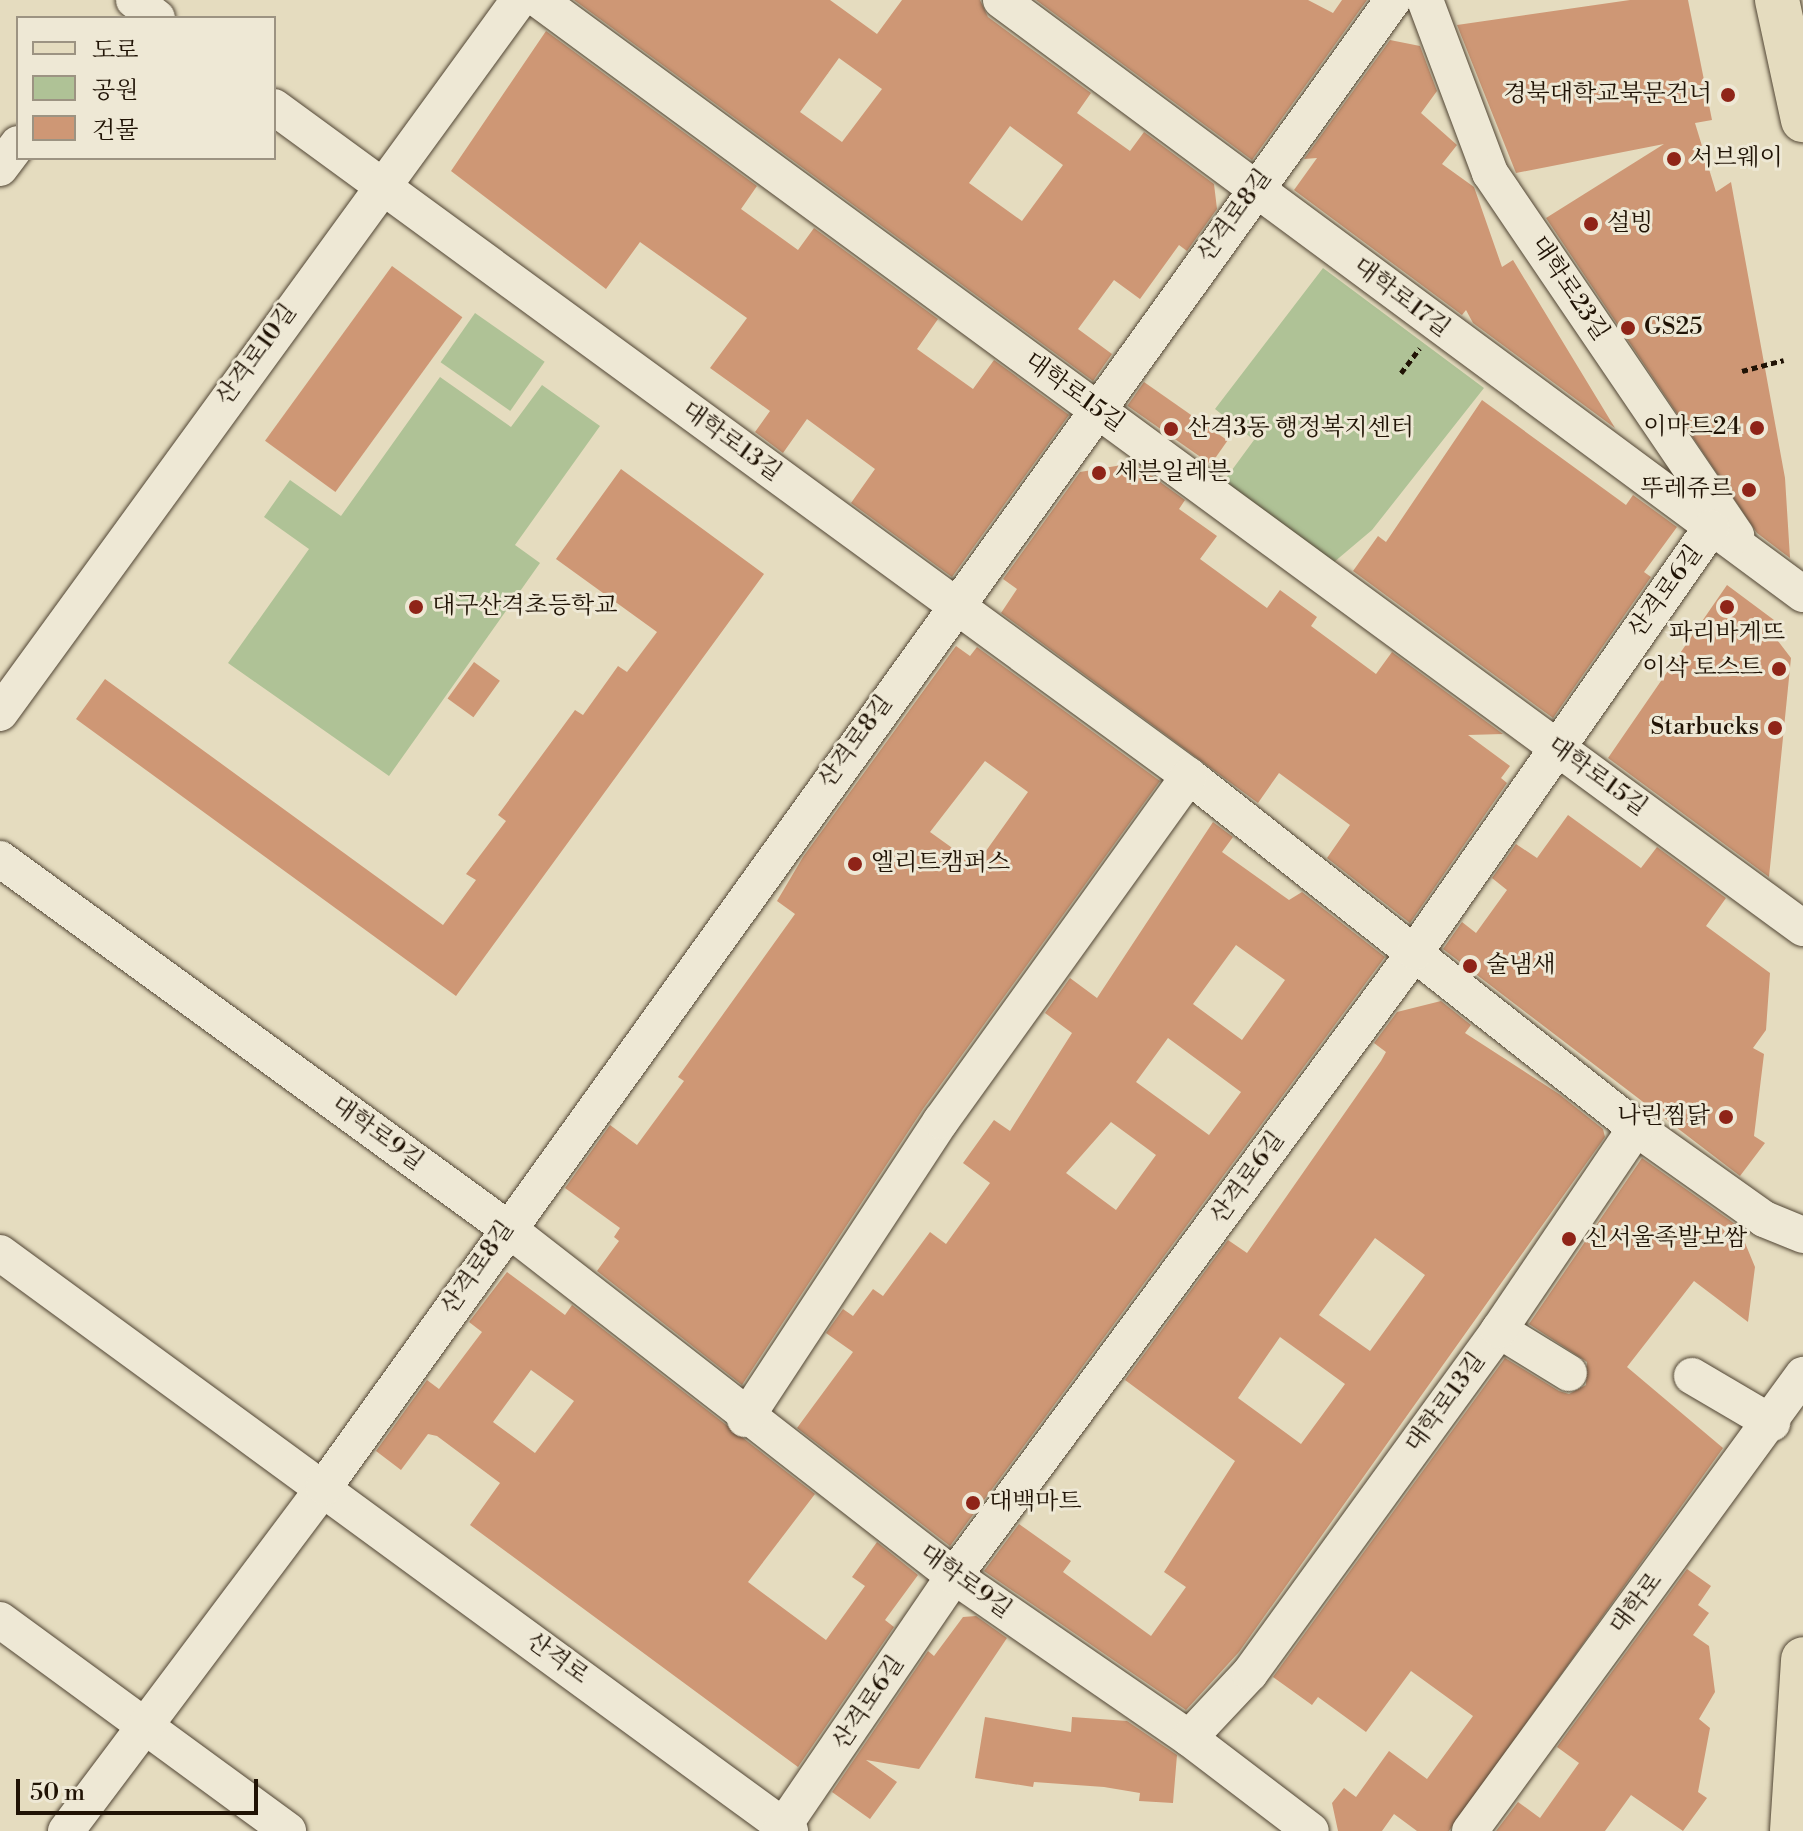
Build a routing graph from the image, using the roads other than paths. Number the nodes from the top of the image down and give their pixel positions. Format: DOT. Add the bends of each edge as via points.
graph roads {
  1 [pos="134,0"];
  2 [pos="519,0"];
  3 [pos="539,0"];
  4 [pos="1001,0"];
  5 [pos="1393,0"];
  6 [pos="1425,0"];
  7 [pos="1777,0"];
  8 [pos="154,16"];
  9 [pos="276,109"];
  10 [pos="1803,120"];
  11 [pos="16,147"];
  12 [pos="0,168"];
  13 [pos="378,186"];
  14 [pos="1255,189"];
  15 [pos="1095,408"];
  16 [pos="1711,528"];
  17 [pos="1752,559"];
  18 [pos="1803,594"];
  19 [pos="955,605"];
  20 [pos="0,713"];
  21 [pos="1555,747"];
  22 [pos="1189,776"];
  23 [pos="0,859"];
  24 [pos="1803,928"];
  25 [pos="1415,952"];
  26 [pos="1636,1128"];
  27 [pos="507,1228"];
  28 [pos="1803,1235"];
  29 [pos="0,1253"];
  30 [pos="1499,1330"];
  31 [pos="1569,1373"];
  32 [pos="1803,1375"];
  33 [pos="1692,1376"];
  34 [pos="745,1419"];
  35 [pos="1772,1423"];
  36 [pos="324,1487"];
  37 [pos="954,1576"];
  38 [pos="0,1620"];
  39 [pos="1803,1659"];
  40 [pos="145,1727"];
  41 [pos="1189,1738"];
  42 [pos="1787,1820"];
  43 [pos="785,1829"];
  44 [pos="66,1831"];
  45 [pos="288,1831"];
  46 [pos="1311,1831"];
  47 [pos="1470,1831"];
  1 -- 8 [label="street"];
  2 -- 13 [label="street, 산격로10길"];
  3 -- 15 [label="street, 대학로15길"];
  4 -- 14 [label="street, 대학로17길"];
  5 -- 14 [label="street, 산격로8길"];
  6 -- 17 [label="street, 대학로23길" via="1490,173"];
  7 -- 10 [label="main road"];
  9 -- 13 [label="street, 대학로13길"];
  11 -- 12 [label="street"];
  13 -- 19 [label="street, 대학로13길"];
  13 -- 20 [label="street, 산격로10길"];
  14 -- 15 [label="street, 산격로8길"];
  14 -- 16 [label="street, 대학로17길"];
  15 -- 19 [label="street, 산격로8길"];
  15 -- 21 [label="street, 대학로15길"];
  16 -- 17 [label="street, 대학로17길"];
  16 -- 21 [label="street, 산격로6길"];
  17 -- 18 [label="street, 대학로17길"];
  19 -- 22 [label="street, 대학로13길"];
  19 -- 27 [label="street, 산격로8길"];
  21 -- 24 [label="street, 대학로15길"];
  21 -- 25 [label="street, 산격로6길"];
  22 -- 25 [label="street, 대학로13길"];
  22 -- 34 [label="street" via="929,1138"];
  23 -- 27 [label="street, 대학로9길"];
  25 -- 26 [label="street, 대학로13길"];
  25 -- 37 [label="street, 산격로6길"];
  26 -- 28 [label="street, 대학로13길" via="1764,1219"];
  26 -- 30 [label="street, 대학로13길"];
  27 -- 34 [label="street, 대학로9길"];
  27 -- 36 [label="street, 산격로8길"];
  29 -- 36 [label="street, 산격로"];
  30 -- 31 [label="street"];
  30 -- 41 [label="street, 대학로13길" via="1250,1673"];
  32 -- 35 [label="street, 대학로"];
  33 -- 35 [label="street"];
  34 -- 37 [label="street, 대학로9길"];
  35 -- 47 [label="street, 대학로"];
  36 -- 40 [label="street"];
  36 -- 43 [label="street, 산격로"];
  37 -- 41 [label="street, 대학로9길"];
  37 -- 43 [label="street, 산격로6길"];
  38 -- 40 [label="street"];
  39 -- 42 [label="main road"];
  40 -- 44 [label="street"];
  40 -- 45 [label="street"];
  41 -- 46 [label="street, 대학로9길"];
}
